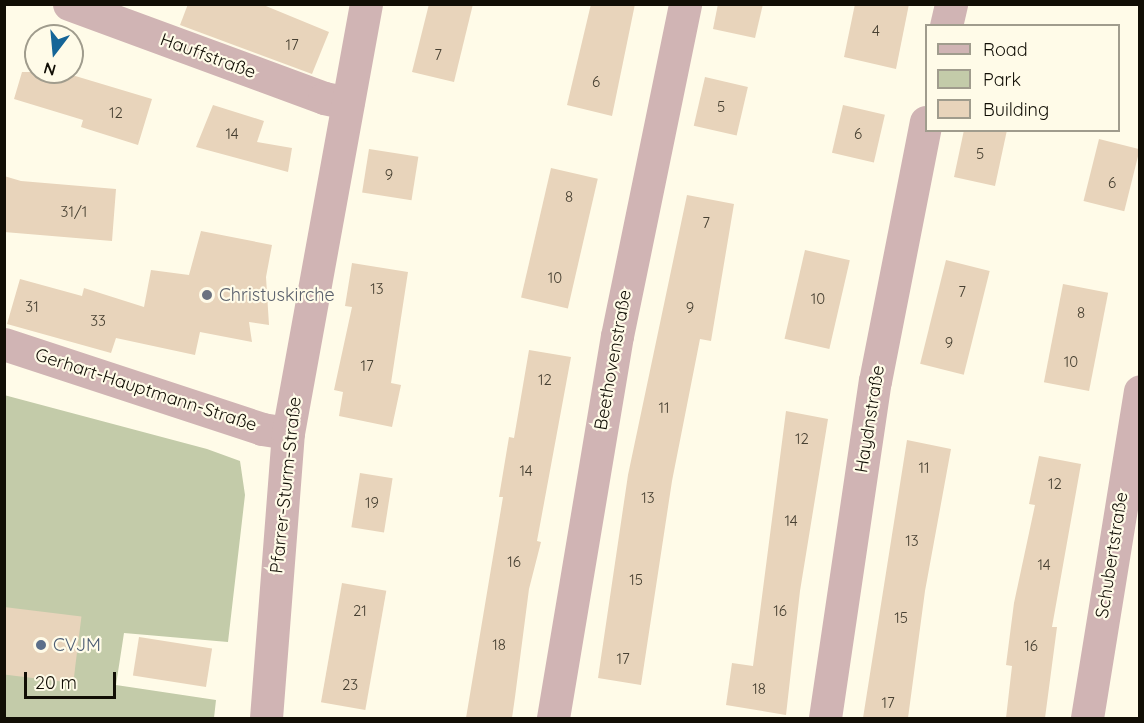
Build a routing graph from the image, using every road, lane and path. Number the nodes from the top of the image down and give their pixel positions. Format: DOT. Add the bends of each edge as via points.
graph roads {
  1 [pos="69,4"];
  2 [pos="366,4"];
  3 [pos="685,4"];
  4 [pos="951,4"];
  5 [pos="946,24"];
  6 [pos="347,103"];
  7 [pos="925,132"];
  8 [pos="4,344"];
  9 [pos="1140,391"];
  10 [pos="288,433"];
  11 [pos="266,718"];
  12 [pos="553,718"];
  13 [pos="825,718"];
  14 [pos="1088,718"];
  1 -- 6 [label="street, Hauffstraße" via="324,98"];
  2 -- 6 [label="street, Pfarrer-Sturm-Straße"];
  3 -- 12 [label="street, Beethovenstraße" via="616,336"];
  4 -- 5 [label="street"];
  6 -- 10 [label="street, Pfarrer-Sturm-Straße"];
  7 -- 13 [label="street, Haydnstraße" via="874,381"];
  8 -- 10 [label="street, Gerhart-Hauptmann-Straße" via="262,429"];
  9 -- 14 [label="street, Schubertstraße"];
  10 -- 11 [label="street, Pfarrer-Sturm-Straße"];
}
